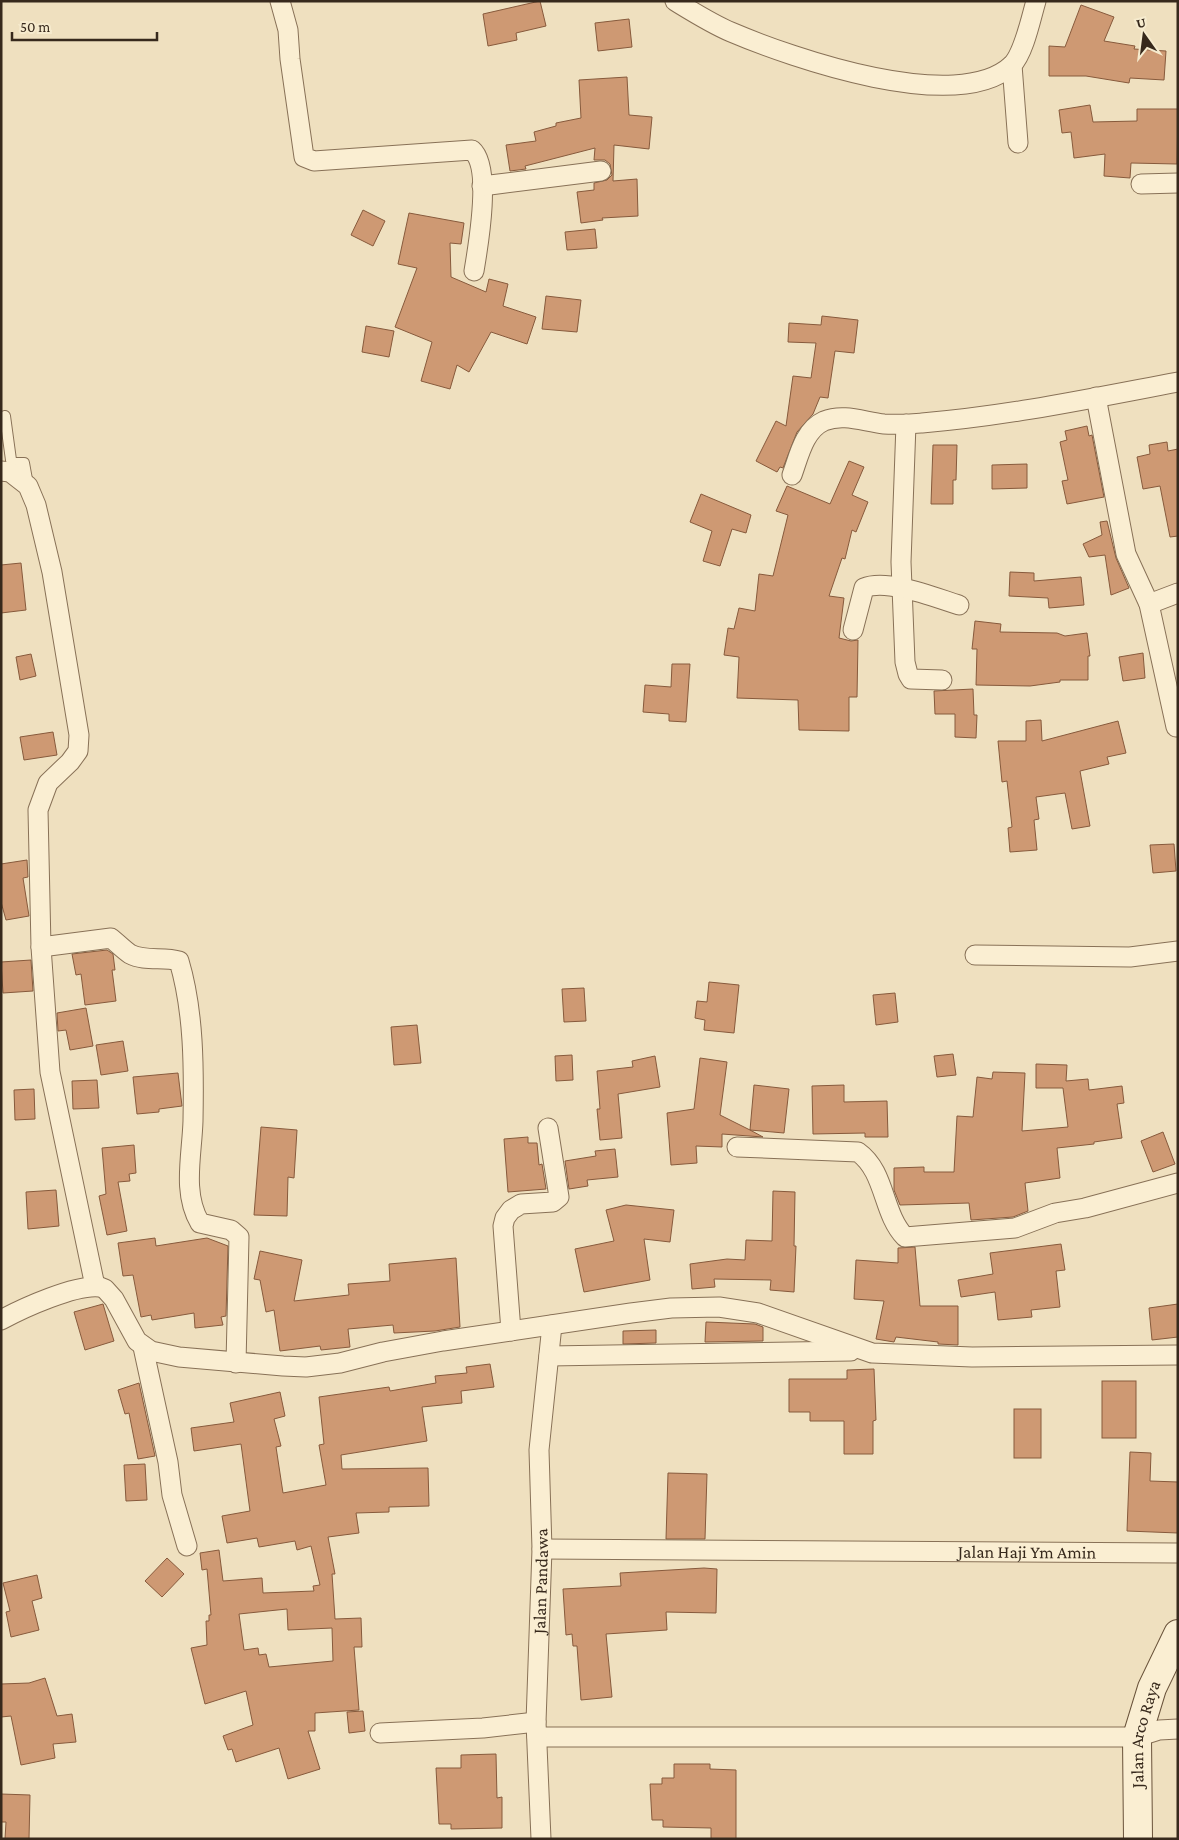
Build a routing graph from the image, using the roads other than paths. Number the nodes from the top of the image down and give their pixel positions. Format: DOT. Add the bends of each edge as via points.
graph roads {
  1 [pos="280,1"];
  2 [pos="675,1"];
  3 [pos="1036,1"];
  4 [pos="1012,65"];
  5 [pos="1018,143"];
  6 [pos="601,171"];
  7 [pos="1178,183"];
  8 [pos="1141,184"];
  9 [pos="482,186"];
  10 [pos="474,271"];
  11 [pos="1178,382"];
  12 [pos="1096,397"];
  13 [pos="5,416"];
  14 [pos="906,424"];
  15 [pos="1,471"];
  16 [pos="792,474"];
  17 [pos="28,486"];
  18 [pos="901,588"];
  19 [pos="1178,593"];
  20 [pos="1149,604"];
  21 [pos="959,605"];
  22 [pos="853,630"];
  23 [pos="942,680"];
  24 [pos="1176,727"];
  25 [pos="41,947"];
  26 [pos="1178,951"];
  27 [pos="975,955"];
  28 [pos="548,1128"];
  29 [pos="737,1148"];
  30 [pos="1178,1183"];
  31 [pos="95,1286"];
  32 [pos="1,1320"];
  33 [pos="552,1325"];
  34 [pos="511,1331"];
  35 [pos="143,1347"];
  36 [pos="862,1350"];
  37 [pos="1178,1355"];
  38 [pos="549,1356"];
  39 [pos="236,1363"];
  40 [pos="187,1546"];
  41 [pos="542,1549"];
  42 [pos="1178,1553"];
  43 [pos="1178,1634"];
  44 [pos="536,1729"];
  45 [pos="1178,1729"];
  46 [pos="380,1733"];
  47 [pos="1137,1737"];
  48 [pos="541,1839"];
  49 [pos="1138,1839"];
  1 -- 9 [label="street" via="288,30 304,158 314,161 472,150 477,156"];
  2 -- 4 [label="street" via="730,32 788,53 914,85 946,87 971,84"];
  3 -- 4 [label="street"];
  4 -- 5 [label="street"];
  6 -- 9 [label="street"];
  7 -- 8 [label="street"];
  9 -- 10 [label="street" via="481,228"];
  11 -- 12 [label="street"];
  12 -- 14 [label="street" via="982,418"];
  12 -- 20 [label="street" via="1126,554"];
  13 -- 17 [label="lane" via="11,460 24,463"];
  14 -- 16 [label="street" via="884,424 846,417 823,422 813,428 804,442"];
  14 -- 18 [label="street"];
  15 -- 17 [label="street" via="10,472"];
  17 -- 25 [label="street" via="36,505 52,572 79,735 78,751 48,784 38,810"];
  18 -- 21 [label="street"];
  18 -- 22 [label="street" via="875,584 864,588"];
  18 -- 23 [label="street" via="908,674 912,679"];
  19 -- 20 [label="street"];
  20 -- 24 [label="street"];
  25 -- 31 [label="street" via="50,1072"];
  25 -- 39 [label="street" via="111,938 131,954 179,961 190,1016 192,1210 200,1223 231,1230 238,1237"];
  26 -- 27 [label="street" via="1130,957"];
  28 -- 34 [label="street" via="559,1197 553,1202 521,1204 511,1210 503,1226"];
  29 -- 30 [label="street" via="858,1152 876,1172 891,1218 905,1237 1015,1228 1055,1213"];
  31 -- 32 [label="street" via="41,1302"];
  31 -- 35 [label="street" via="105,1289 114,1299"];
  33 -- 34 [label="street"];
  33 -- 36 [label="street" via="671,1308 719,1306 758,1313"];
  33 -- 38 [label="street, Jalan Pandawa"];
  34 -- 39 [label="street" via="435,1342 332,1364 306,1367"];
  35 -- 39 [label="street" via="179,1357"];
  35 -- 40 [label="street" via="172,1495"];
  36 -- 37 [label="street" via="972,1357"];
  36 -- 38 [label="street"];
  38 -- 41 [label="street, Jalan Pandawa" via="539,1450"];
  41 -- 42 [label="street, Jalan Haji Ym Amin"];
  41 -- 44 [label="street, Jalan Pandawa"];
  43 -- 47 [label="main road, Jalan Arco Raya" via="1152,1688"];
  44 -- 46 [label="street"];
  44 -- 47 [label="street"];
  44 -- 48 [label="street, Jalan Pandawa"];
  45 -- 47 [label="street" via="1159,1730"];
  47 -- 49 [label="main road, Jalan Arco Raya"];
}
